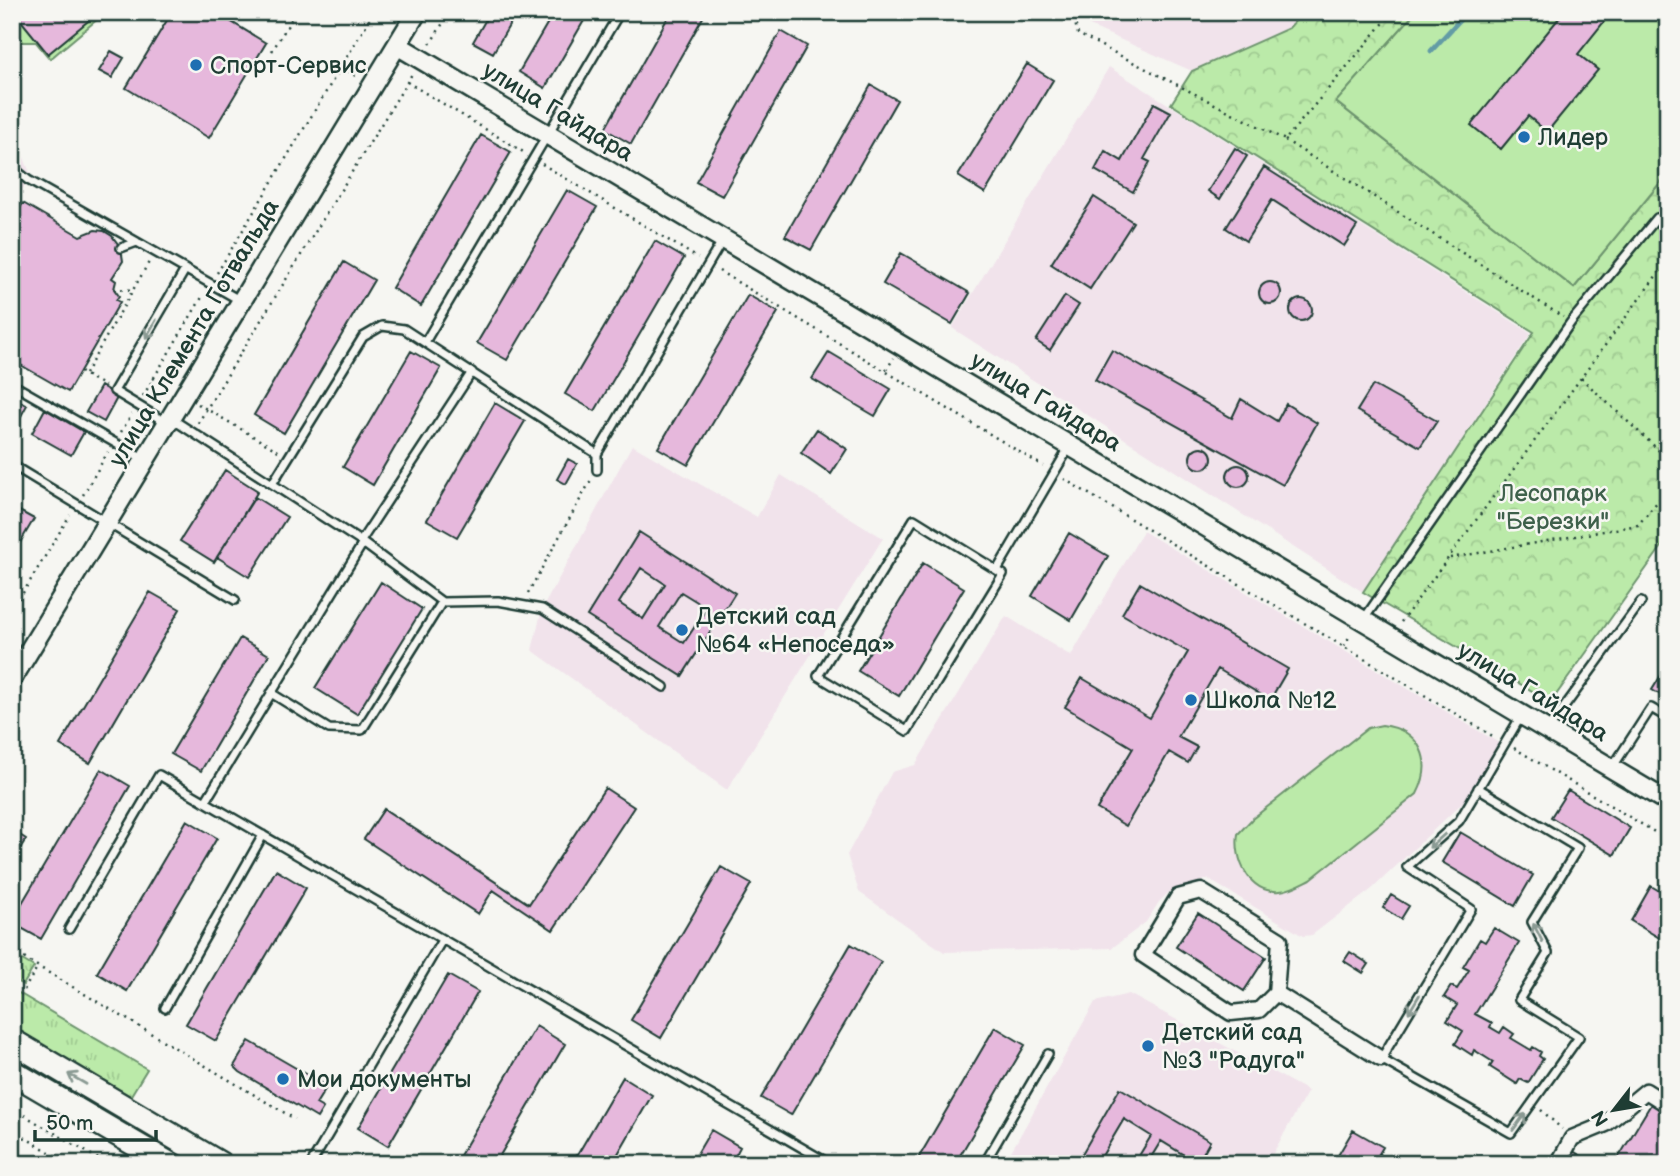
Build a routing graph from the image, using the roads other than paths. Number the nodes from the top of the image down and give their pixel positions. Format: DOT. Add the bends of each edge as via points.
graph roads {
  1 [pos="416,12"];
  2 [pos="620,12"];
  3 [pos="397,45"];
  4 [pos="548,134"];
  5 [pos="12,167"];
  6 [pos="1657,218"];
  7 [pos="723,239"];
  8 [pos="137,242"];
  9 [pos="121,248"];
  10 [pos="185,270"];
  11 [pos="242,301"];
  12 [pos="425,342"];
  13 [pos="472,372"];
  14 [pos="12,384"];
  15 [pos="170,421"];
  16 [pos="1070,445"];
  17 [pos="597,454"];
  18 [pos="146,460"];
  19 [pos="12,465"];
  20 [pos="597,470"];
  21 [pos="272,484"];
  22 [pos="108,521"];
  23 [pos="362,542"];
  24 [pos="997,570"];
  25 [pos="235,600"];
  26 [pos="442,602"];
  27 [pos="1641,602"];
  28 [pos="1364,620"];
  29 [pos="12,680"];
  30 [pos="664,687"];
  31 [pos="271,693"];
  32 [pos="1523,713"];
  33 [pos="1668,719"];
  34 [pos="1549,729"];
  35 [pos="1612,768"];
  36 [pos="1478,788"];
  37 [pos="205,802"];
  38 [pos="1668,802"];
  39 [pos="263,835"];
  40 [pos="69,929"];
  41 [pos="442,940"];
  42 [pos="1276,993"];
  43 [pos="165,1008"];
  44 [pos="12,1041"];
  45 [pos="1048,1054"];
  46 [pos="1381,1059"];
  47 [pos="12,1072"];
  48 [pos="1668,1105"];
  49 [pos="169,1164"];
  50 [pos="220,1164"];
  51 [pos="311,1164"];
  52 [pos="830,1164"];
  53 [pos="984,1164"];
  54 [pos="1558,1164"];
  1 -- 3 [label="street, улица Клемента Готвальда"];
  2 -- 4 [label="lane"];
  3 -- 4 [label="street, улица Гайдара"];
  3 -- 11 [label="street, улица Клемента Готвальда"];
  4 -- 7 [label="street, улица Гайдара"];
  4 -- 12 [label="lane"];
  5 -- 8 [label="lane"];
  6 -- 28 [label="lane" via="1571,322"];
  7 -- 16 [label="street, улица Гайдара"];
  7 -- 17 [label="lane"];
  8 -- 9 [label="lane"];
  8 -- 10 [label="lane"];
  10 -- 11 [label="lane"];
  10 -- 15 [label="lane, one-way" via="114,391"];
  11 -- 15 [label="street, улица Клемента Готвальда"];
  12 -- 13 [label="lane"];
  12 -- 21 [label="lane" via="404,328 382,326 363,337"];
  13 -- 17 [label="lane"];
  13 -- 23 [label="lane"];
  14 -- 18 [label="lane"];
  15 -- 18 [label="street, улица Клемента Готвальда"];
  15 -- 21 [label="lane"];
  16 -- 24 [label="lane"];
  16 -- 28 [label="street, улица Гайдара"];
  17 -- 20 [label="lane"];
  18 -- 22 [label="street, улица Клемента Готвальда"];
  19 -- 22 [label="lane"];
  21 -- 23 [label="lane"];
  22 -- 25 [label="lane"];
  22 -- 29 [label="street, улица Клемента Готвальда"];
  23 -- 26 [label="lane"];
  23 -- 31 [label="lane"];
  24 -- 24 [label="lane" via="914,519 818,676 906,731 1003,574"];
  26 -- 30 [label="lane" via="498,601 542,609"];
  26 -- 31 [label="lane" via="362,730 329,729"];
  27 -- 34 [label="lane"];
  28 -- 32 [label="street, улица Гайдара"];
  31 -- 37 [label="lane"];
  32 -- 34 [label="street, улица Гайдара"];
  32 -- 36 [label="lane"];
  33 -- 35 [label="lane" via="1651,708"];
  34 -- 35 [label="street, улица Гайдара"];
  35 -- 38 [label="street, улица Гайдара"];
  36 -- 46 [label="lane, one-way" via="1458,821 1407,867 1471,909"];
  46 -- 36 [label="lane, one-way" via="1511,1133 1579,1037 1519,1000 1548,953 1532,922 1578,848"];
  37 -- 39 [label="lane"];
  37 -- 40 [label="lane" via="159,775"];
  39 -- 41 [label="lane"];
  39 -- 43 [label="lane"];
  41 -- 51 [label="lane"];
  41 -- 52 [label="lane"];
  42 -- 42 [label="street" via="1259,1010 1231,1013 1143,955 1178,897 1201,891 1280,940"];
  42 -- 46 [label="street"];
  50 -- 44 [label="main road, one-way"];
  45 -- 53 [label="lane"];
  47 -- 49 [label="main road"];
  48 -- 54 [label="street" via="1646,1091 1606,1124 1572,1138"];
}
